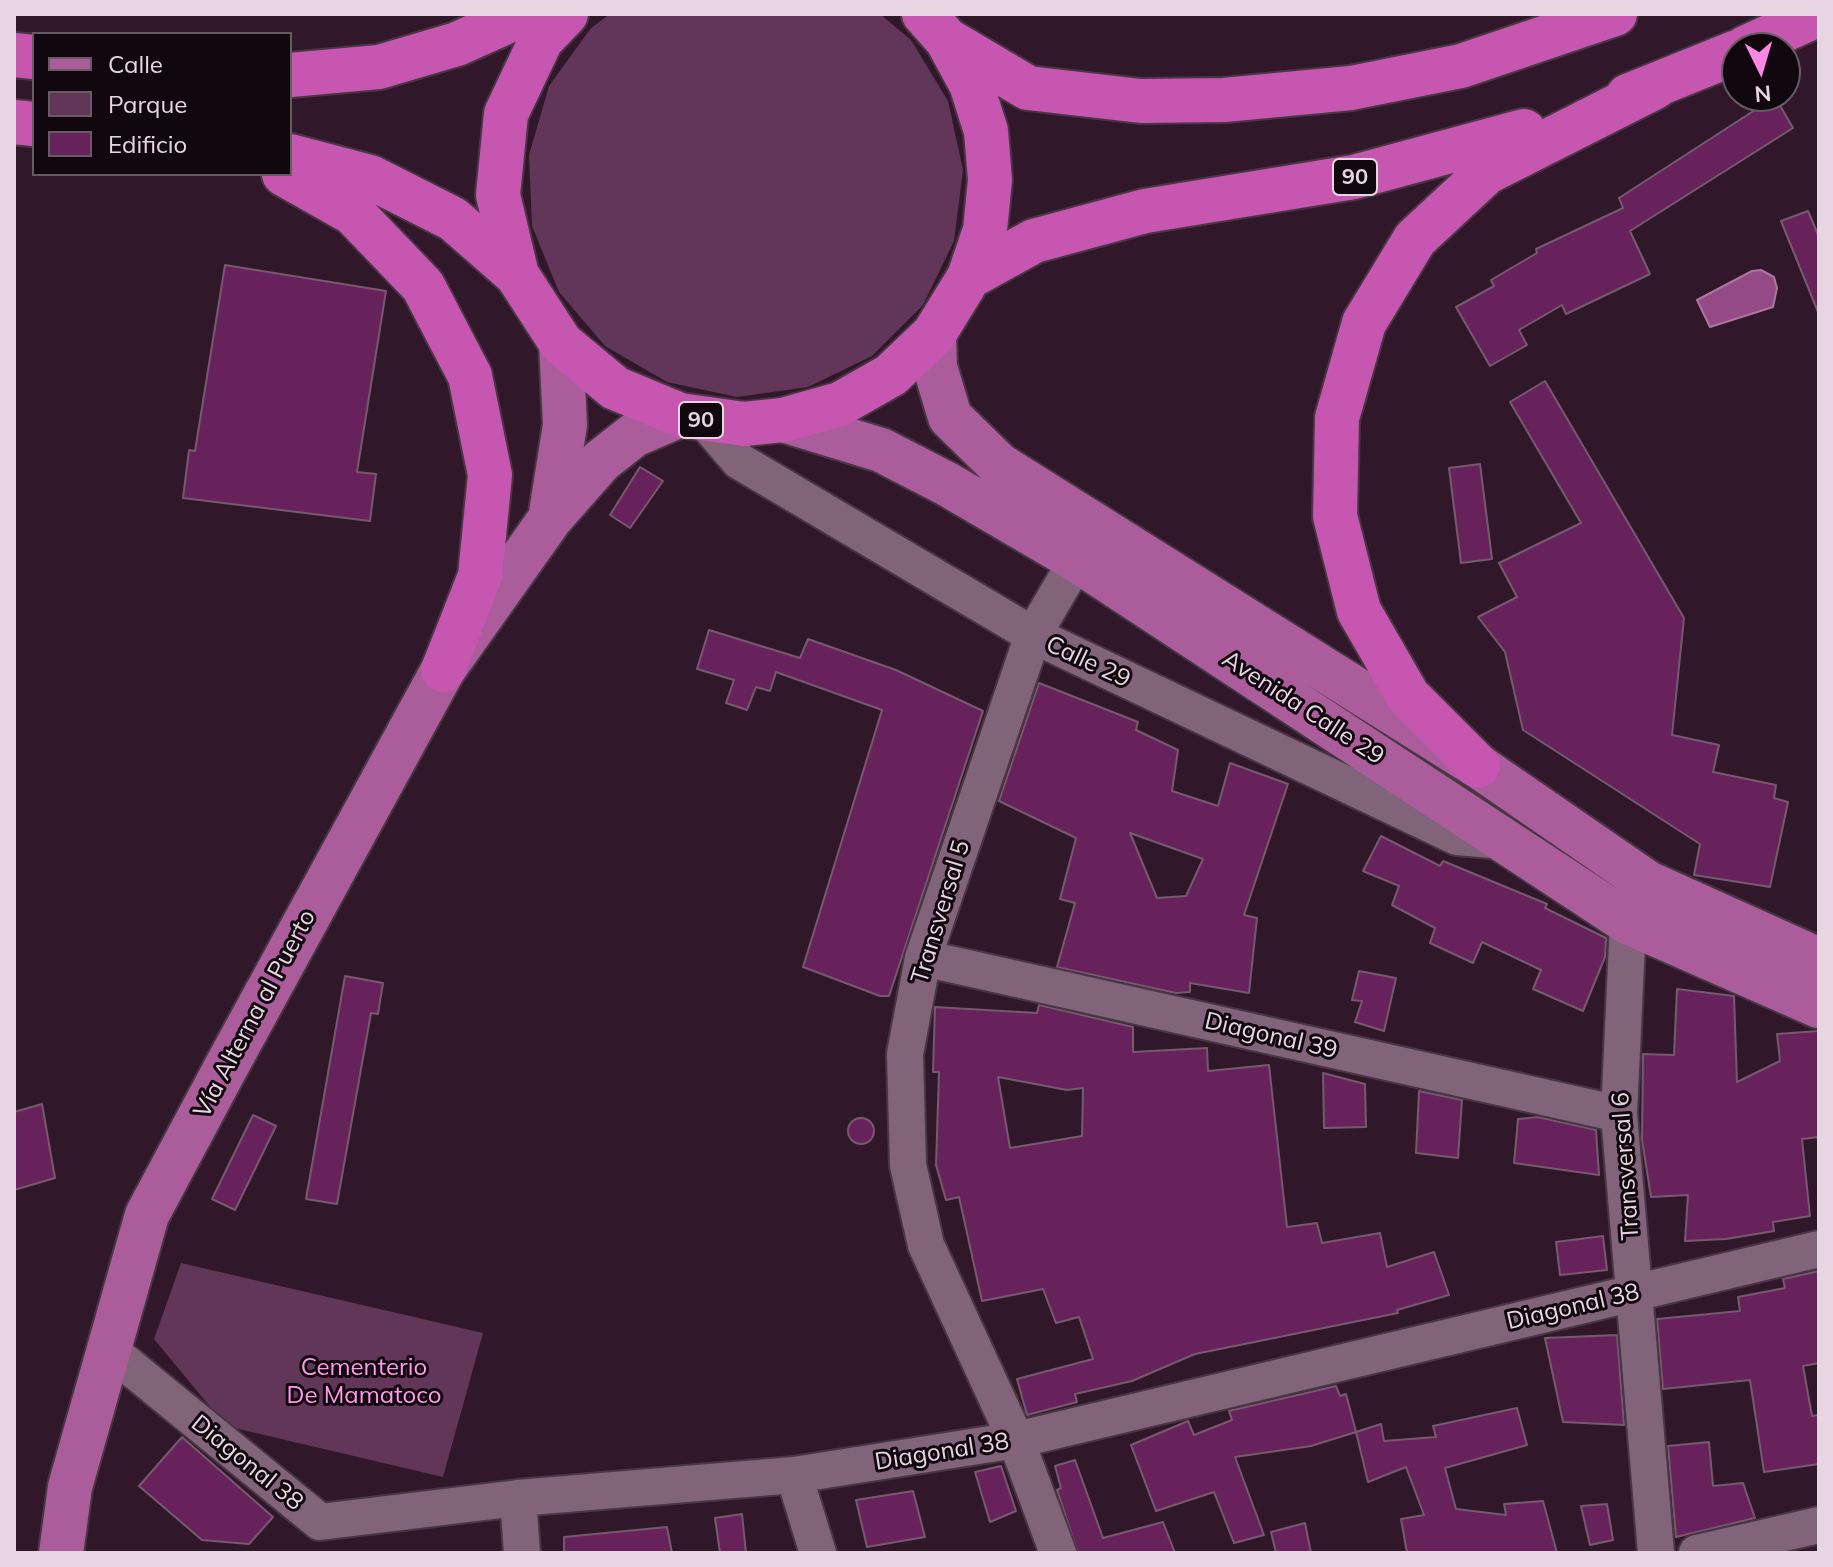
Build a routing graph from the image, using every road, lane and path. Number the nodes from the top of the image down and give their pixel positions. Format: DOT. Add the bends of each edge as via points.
graph roads {
  1 [pos="524,14"];
  2 [pos="566,14"];
  3 [pos="1615,14"];
  4 [pos="1819,14"];
  5 [pos="936,27"];
  6 [pos="1780,32"];
  7 [pos="1721,59"];
  8 [pos="292,75"];
  9 [pos="1655,87"];
  10 [pos="292,157"];
  11 [pos="288,176"];
  12 [pos="517,275"];
  13 [pos="969,277"];
  14 [pos="934,334"];
  15 [pos="561,343"];
  16 [pos="692,418"];
  17 [pos="783,420"];
  18 [pos="550,519"];
  19 [pos="1077,560"];
  20 [pos="1033,635"];
  21 [pos="443,670"];
  22 [pos="1478,766"];
  23 [pos="1504,841"];
  24 [pos="1628,922"];
  25 [pos="923,958"];
  26 [pos="1819,959"];
  27 [pos="1819,1006"];
  28 [pos="1619,1114"];
  29 [pos="1819,1249"];
  30 [pos="1635,1292"];
  31 [pos="107,1348"];
  32 [pos="1016,1440"];
  33 [pos="794,1475"];
  34 [pos="518,1498"];
  35 [pos="1819,1525"];
  36 [pos="322,1538"];
  37 [pos="61,1553"];
  38 [pos="522,1553"];
  39 [pos="818,1553"];
  40 [pos="1058,1553"];
  41 [pos="1656,1553"];
  42 [pos="1697,1553"];
  1 -- 8 [label="highway" via="457,44 379,67"];
  2 -- 12 [label="highway, 90" via="541,40 506,114 498,195"];
  3 -- 5 [label="highway, 90" via="1461,66 1351,88 1224,100 1141,101 1028,88"];
  4 -- 6 [label="highway"];
  5 -- 13 [label="highway, 90" via="971,84 986,131 990,180 985,230"];
  7 -- 9 [label="highway, 90"];
  9 -- 13 [label="highway, 90" via="1479,145 1354,177 1145,211 1034,241"];
  9 -- 22 [label="highway" via="1487,172 1415,239 1364,323 1337,418 1335,516 1359,611 1408,696"];
  10 -- 12 [label="highway, 90" via="370,177 453,219"];
  11 -- 21 [label="highway" via="353,213 423,286 470,376 490,475 480,576"];
  12 -- 15 [label="highway, 90"];
  13 -- 14 [label="highway, 90"];
  14 -- 17 [label="highway, 90" via="891,375 840,404"];
  14 -- 22 [label="main road, Avenida Calle 29" via="935,367 950,417 999,465"];
  15 -- 16 [label="highway, 90" via="615,388"];
  15 -- 18 [label="main road, Vía Alterna al Puerto" via="565,425"];
  16 -- 17 [label="highway, 90" via="744,424"];
  16 -- 18 [label="main road, Vía Alterna al Puerto" via="634,435 601,461"];
  16 -- 20 [label="street, Calle 29" via="739,461"];
  17 -- 19 [label="main road, Avenida Calle 29" via="881,450"];
  18 -- 21 [label="main road, Vía Alterna al Puerto"];
  19 -- 20 [label="street, Transversal 5"];
  19 -- 23 [label="main road, Avenida Calle 29"];
  20 -- 23 [label="street, Calle 29" via="1457,837"];
  20 -- 25 [label="street, Transversal 5"];
  21 -- 31 [label="main road, Vía Alterna al Puerto" via="147,1215"];
  22 -- 26 [label="main road, Avenida Calle 29" via="1648,883"];
  23 -- 24 [label="main road, Avenida Calle 29"];
  24 -- 27 [label="main road, Avenida Calle 29"];
  24 -- 28 [label="street, Transversal 6"];
  25 -- 28 [label="street, Diagonal 39"];
  25 -- 32 [label="street, Transversal 5" via="905,1054 908,1165 926,1245"];
  28 -- 30 [label="street, Transversal 6"];
  29 -- 30 [label="street, Diagonal 38"];
  30 -- 32 [label="street, Diagonal 38"];
  30 -- 41 [label="street, Transversal 6"];
  31 -- 36 [label="street, Diagonal 38"];
  31 -- 37 [label="main road, Vía Alterna al Puerto" via="70,1487"];
  32 -- 33 [label="street, Diagonal 38"];
  32 -- 40 [label="street, Transversal 5"];
  33 -- 34 [label="street, Diagonal 38"];
  33 -- 39 [label="street"];
  34 -- 36 [label="street, Diagonal 38"];
  34 -- 38 [label="street"];
  35 -- 42 [label="street"];
}
